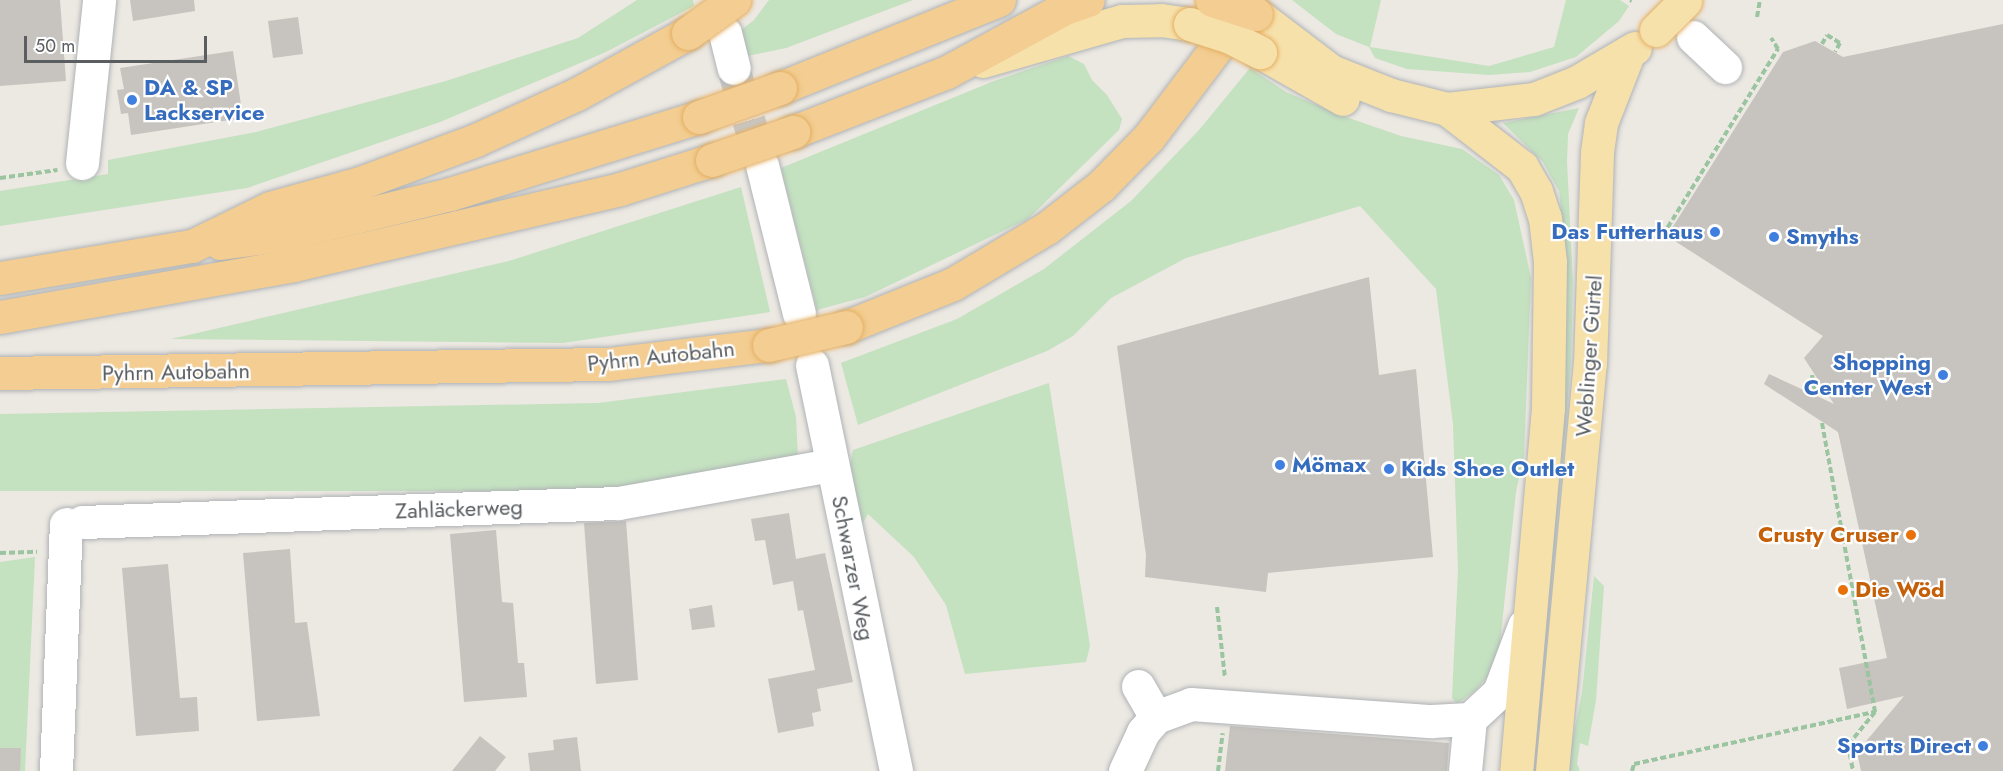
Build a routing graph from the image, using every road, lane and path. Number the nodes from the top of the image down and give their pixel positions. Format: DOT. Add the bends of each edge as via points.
graph roads {
  1 [pos="99,0"];
  2 [pos="734,0"];
  3 [pos="999,0"];
  4 [pos="1088,0"];
  5 [pos="1212,0"];
  6 [pos="1760,0"];
  7 [pos="1685,1"];
  8 [pos="1757,17"];
  9 [pos="1259,24"];
  10 [pos="725,33"];
  11 [pos="1693,37"];
  12 [pos="1771,38"];
  13 [pos="1822,44"];
  14 [pos="1217,47"];
  15 [pos="1835,52"];
  16 [pos="1628,54"];
  17 [pos="1725,67"];
  18 [pos="734,68"];
  19 [pos="947,72"];
  20 [pos="1447,109"];
  21 [pos="1489,139"];
  22 [pos="82,163"];
  23 [pos="762,165"];
  24 [pos="0,178"];
  25 [pos="1663,235"];
  26 [pos="192,246"];
  27 [pos="0,278"];
  28 [pos="799,313"];
  29 [pos="0,317"];
  30 [pos="812,365"];
  31 [pos="0,373"];
  32 [pos="1812,375"];
  33 [pos="1816,397"];
  34 [pos="1822,423"];
  35 [pos="832,465"];
  36 [pos="71,533"];
  37 [pos="0,553"];
  38 [pos="1217,607"];
  39 [pos="1530,607"];
  40 [pos="1138,686"];
  41 [pos="1226,708"];
  42 [pos="1875,712"];
  43 [pos="1156,717"];
  44 [pos="1470,719"];
  45 [pos="56,771"];
  46 [pos="896,771"];
  47 [pos="1125,771"];
  48 [pos="1218,771"];
  49 [pos="1465,771"];
  50 [pos="1516,771"];
  51 [pos="1552,771"];
  52 [pos="1632,771"];
  53 [pos="1853,771"];
  1 -- 22 [label="street"];
  2 -- 26 [label="highway, bridge" via="688,33 577,93 476,140 360,183 270,208"];
  3 -- 26 [label="highway, bridge" via="699,117 450,194 281,234"];
  4 -- 19 [label="highway" via="1065,8"];
  5 -- 9 [label="highway, bridge"];
  6 -- 8 [label="path"];
  7 -- 16 [label="main road, bridge"];
  9 -- 19 [label="main road, bridge" via="1228,36 1190,24 1148,20 1113,23"];
  9 -- 20 [label="main road" via="1331,72 1391,95"];
  9 -- 21 [label="main road" via="1342,99 1388,116"];
  10 -- 18 [label="street"];
  11 -- 17 [label="street"];
  12 -- 25 [label="path" via="1778,49"];
  13 -- 15 [label="path" via="1827,35 1839,43"];
  14 -- 31 [label="highway, Pyhrn Autobahn, bridge" via="1149,137 1101,186 1047,228 953,284 846,327 769,345 586,365"];
  16 -- 20 [label="main road" via="1577,82 1534,99"];
  16 -- 51 [label="main road, Weblinger Gürtel" via="1601,123 1597,152 1590,364"];
  19 -- 29 [label="highway, bridge" via="793,132 620,189 294,265"];
  20 -- 21 [label="main road, Weblinger Gürtel"];
  21 -- 39 [label="main road, Weblinger Gürtel" via="1522,167 1536,191 1545,218 1550,262 1548,408"];
  22 -- 24 [label="path" via="79,167"];
  23 -- 28 [label="street"];
  26 -- 27 [label="highway"];
  30 -- 35 [label="street, Schwarzer Weg"];
  32 -- 33 [label="path"];
  34 -- 42 [label="path"];
  35 -- 36 [label="street, Zahläckerweg" via="618,503"];
  35 -- 46 [label="street, Schwarzer Weg"];
  36 -- 37 [label="path"];
  36 -- 45 [label="street"];
  38 -- 41 [label="path"];
  39 -- 44 [label="street, Weblinger Gürtel" via="1499,692"];
  39 -- 50 [label="main road, Weblinger Gürtel"];
  40 -- 43 [label="street"];
  41 -- 43 [label="street" via="1191,704"];
  41 -- 44 [label="street" via="1431,721"];
  41 -- 48 [label="path"];
  42 -- 52 [label="path" via="1634,764"];
  42 -- 53 [label="path" via="1848,745"];
  43 -- 47 [label="street" via="1143,732"];
  44 -- 49 [label="street"];
}
